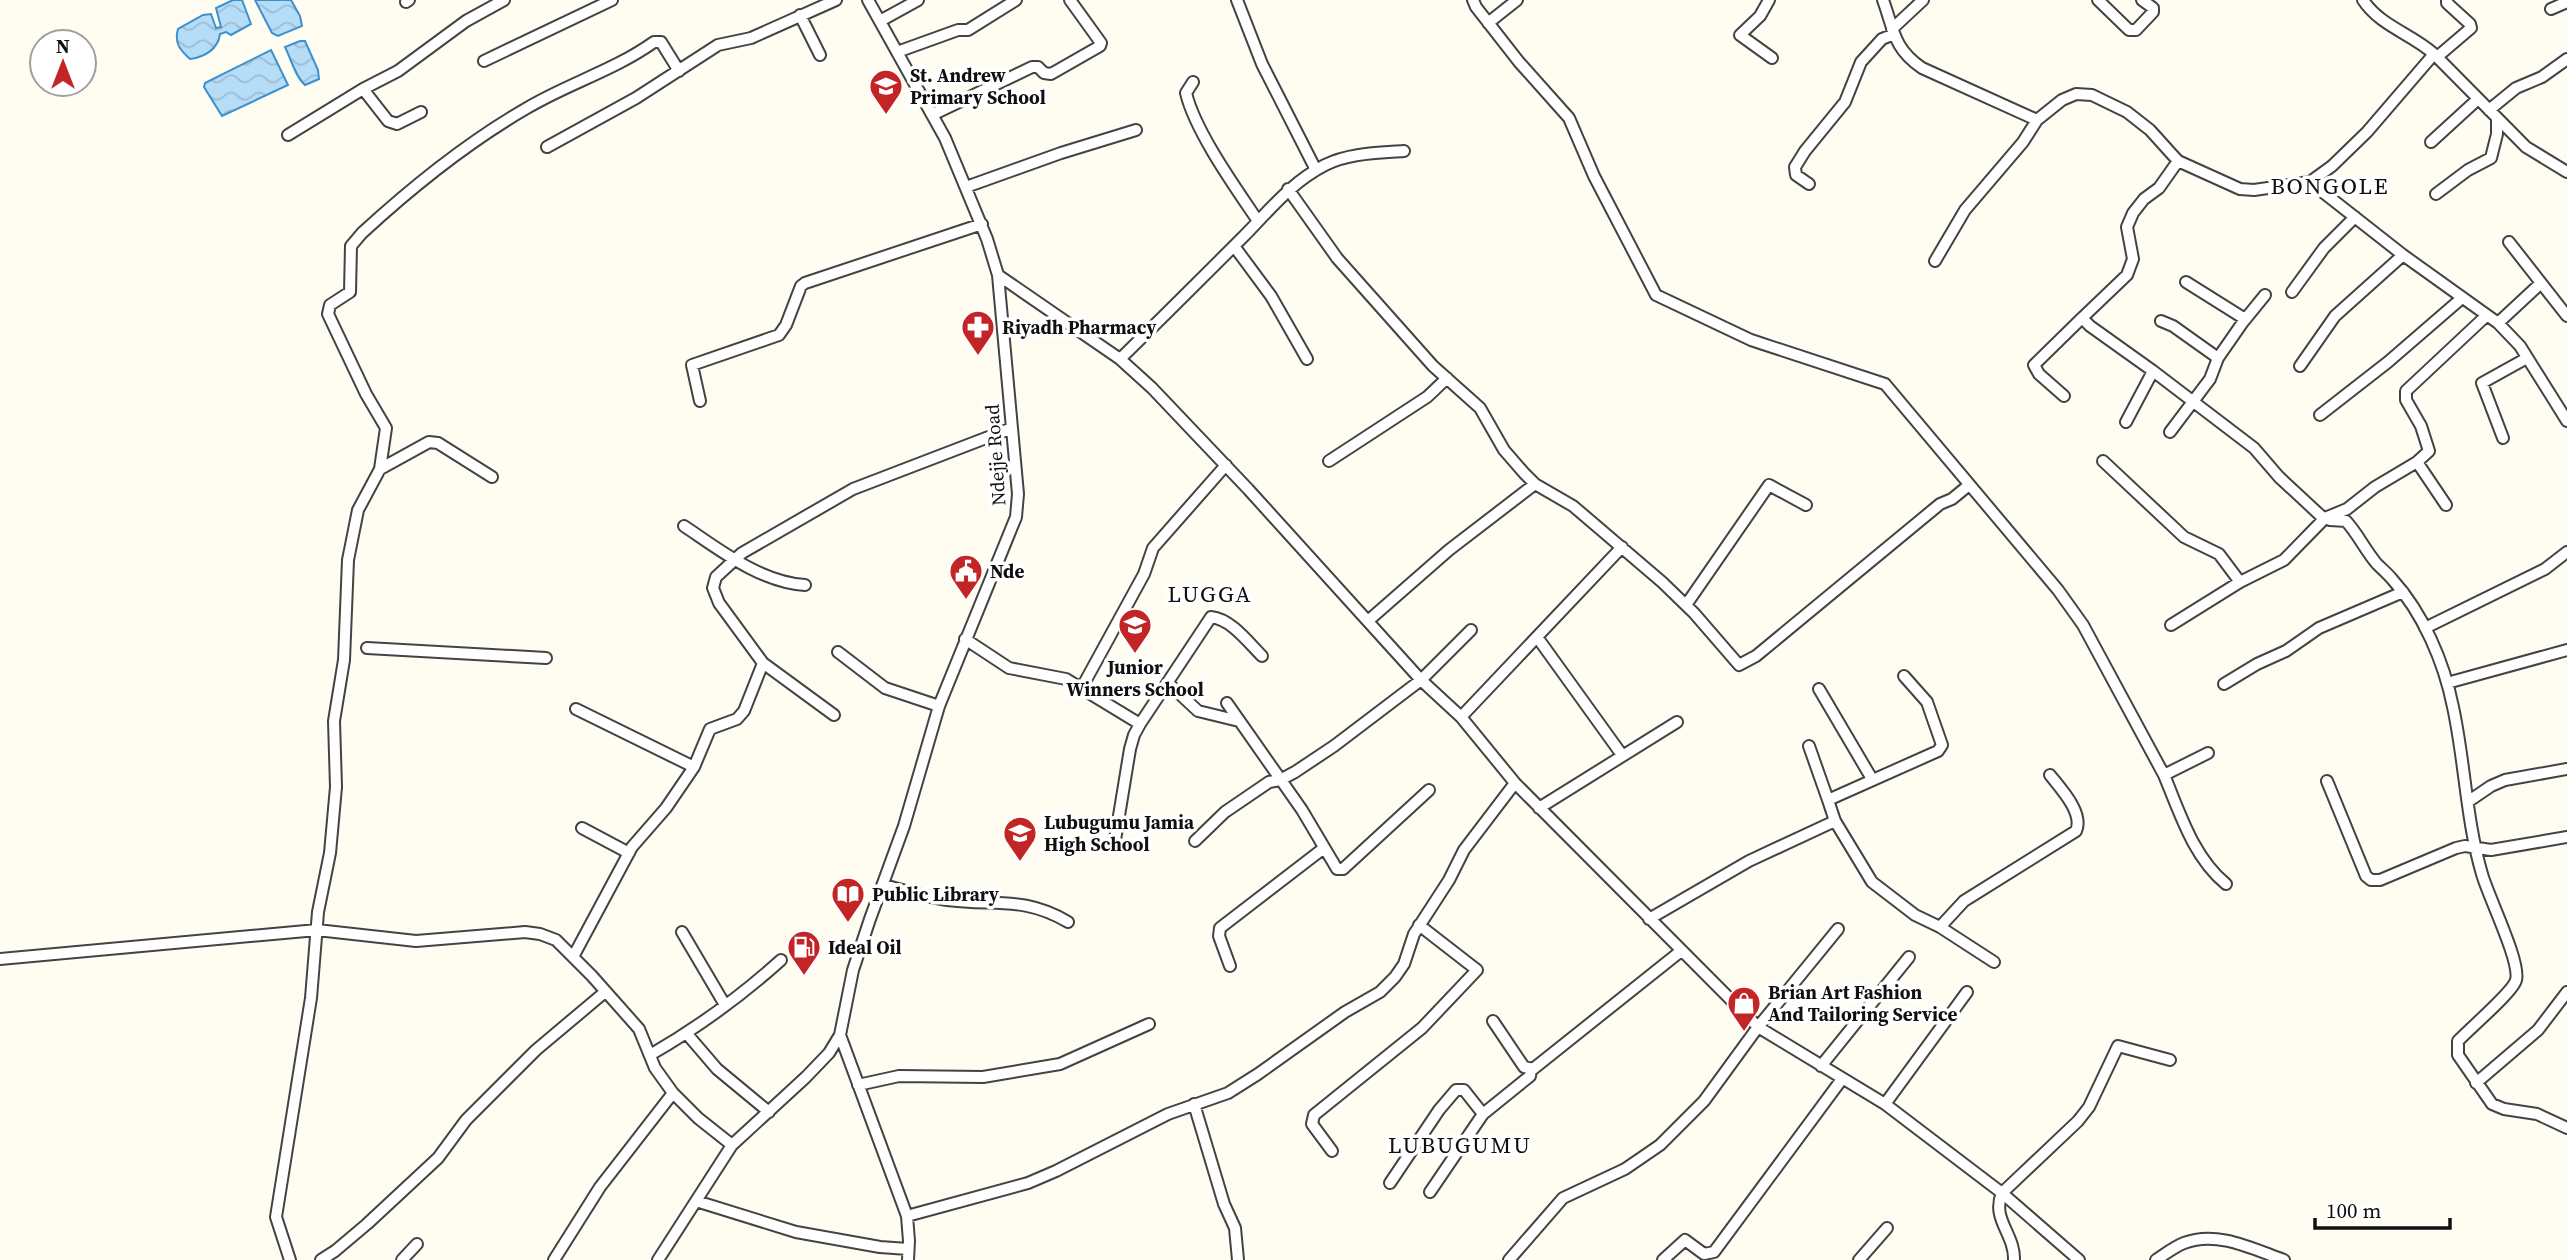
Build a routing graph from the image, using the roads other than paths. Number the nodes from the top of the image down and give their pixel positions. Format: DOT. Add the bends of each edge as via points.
graph roads {
  1 [pos="504,0"];
  2 [pos="612,0"];
  3 [pos="836,0"];
  4 [pos="868,0"];
  5 [pos="918,0"];
  6 [pos="1017,0"];
  7 [pos="1070,0"];
  8 [pos="1237,0"];
  9 [pos="1473,0"];
  10 [pos="1517,0"];
  11 [pos="1769,0"];
  12 [pos="1883,0"];
  13 [pos="1923,0"];
  14 [pos="2098,0"];
  15 [pos="2142,0"];
  16 [pos="2363,0"];
  17 [pos="2447,0"];
  18 [pos="2567,2"];
  19 [pos="2551,9"];
  20 [pos="800,15"];
  21 [pos="880,21"];
  22 [pos="1488,23"];
  23 [pos="1893,32"];
  24 [pos="897,52"];
  25 [pos="820,55"];
  26 [pos="2436,56"];
  27 [pos="1772,58"];
  28 [pos="2567,59"];
  29 [pos="484,61"];
  30 [pos="679,71"];
  31 [pos="1193,82"];
  32 [pos="363,89"];
  33 [pos="2478,99"];
  34 [pos="2489,110"];
  35 [pos="421,113"];
  36 [pos="933,115"];
  37 [pos="2037,120"];
  38 [pos="2497,120"];
  39 [pos="1136,130"];
  40 [pos="288,135"];
  41 [pos="2431,142"];
  42 [pos="547,147"];
  43 [pos="1404,151"];
  44 [pos="2178,161"];
  45 [pos="1316,170"];
  46 [pos="2567,172"];
  47 [pos="2310,182"];
  48 [pos="1809,184"];
  49 [pos="966,187"];
  50 [pos="1288,189"];
  51 [pos="2436,194"];
  52 [pos="2355,217"];
  53 [pos="1258,221"];
  54 [pos="982,223"];
  55 [pos="2509,242"];
  56 [pos="1234,246"];
  57 [pos="2403,255"];
  58 [pos="1935,261"];
  59 [pos="998,275"];
  60 [pos="2186,282"];
  61 [pos="2541,283"];
  62 [pos="2292,292"];
  63 [pos="2265,295"];
  64 [pos="2462,298"];
  65 [pos="2486,316"];
  66 [pos="2567,316"];
  67 [pos="2082,318"];
  68 [pos="2245,319"];
  69 [pos="2161,321"];
  70 [pos="2498,323"];
  71 [pos="2218,358"];
  72 [pos="2527,358"];
  73 [pos="1120,359"];
  74 [pos="1307,359"];
  75 [pos="2300,366"];
  76 [pos="2153,371"];
  77 [pos="1447,378"];
  78 [pos="2064,396"];
  79 [pos="700,401"];
  80 [pos="2194,401"];
  81 [pos="2320,415"];
  82 [pos="2567,421"];
  83 [pos="2126,422"];
  84 [pos="1012,428"];
  85 [pos="2169,432"];
  86 [pos="2503,438"];
  87 [pos="1329,461"];
  88 [pos="2104,461"];
  89 [pos="2417,462"];
  90 [pos="1226,466"];
  91 [pos="380,469"];
  92 [pos="492,477"];
  93 [pos="1535,484"];
  94 [pos="1969,485"];
  95 [pos="1807,505"];
  96 [pos="2446,505"];
  97 [pos="2325,518"];
  98 [pos="684,526"];
  99 [pos="1622,547"];
  100 [pos="2567,552"];
  101 [pos="734,559"];
  102 [pos="2240,582"];
  103 [pos="804,585"];
  104 [pos="2403,592"];
  105 [pos="1686,604"];
  106 [pos="1369,620"];
  107 [pos="2171,625"];
  108 [pos="2426,628"];
  109 [pos="1471,630"];
  110 [pos="1536,637"];
  111 [pos="965,639"];
  112 [pos="367,648"];
  113 [pos="2567,650"];
  114 [pos="838,652"];
  115 [pos="1262,656"];
  116 [pos="546,658"];
  117 [pos="763,663"];
  118 [pos="1904,676"];
  119 [pos="1421,680"];
  120 [pos="1168,683"];
  121 [pos="2447,683"];
  122 [pos="2224,684"];
  123 [pos="1082,689"];
  124 [pos="1819,690"];
  125 [pos="1227,704"];
  126 [pos="939,706"];
  127 [pos="576,709"];
  128 [pos="834,715"];
  129 [pos="1461,717"];
  130 [pos="1239,721"];
  131 [pos="1677,722"];
  132 [pos="1140,723"];
  133 [pos="1809,746"];
  134 [pos="2208,754"];
  135 [pos="1622,755"];
  136 [pos="694,767"];
  137 [pos="2567,769"];
  138 [pos="2050,775"];
  139 [pos="2164,775"];
  140 [pos="1872,779"];
  141 [pos="1280,780"];
  142 [pos="2327,781"];
  143 [pos="1515,783"];
  144 [pos="1429,790"];
  145 [pos="1828,800"];
  146 [pos="2469,801"];
  147 [pos="1539,808"];
  148 [pos="1835,821"];
  149 [pos="582,828"];
  150 [pos="2567,836"];
  151 [pos="1115,840"];
  152 [pos="1195,841"];
  153 [pos="1324,848"];
  154 [pos="2475,848"];
  155 [pos="629,853"];
  156 [pos="2226,884"];
  157 [pos="884,885"];
  158 [pos="1649,919"];
  159 [pos="1068,922"];
  160 [pos="1419,925"];
  161 [pos="1940,927"];
  162 [pos="1838,929"];
  163 [pos="317,930"];
  164 [pos="682,932"];
  165 [pos="1681,951"];
  166 [pos="573,957"];
  167 [pos="1909,957"];
  168 [pos="0,959"];
  169 [pos="781,960"];
  170 [pos="1994,961"];
  171 [pos="1230,966"];
  172 [pos="605,992"];
  173 [pos="1967,992"];
  174 [pos="2567,992"];
  175 [pos="725,1005"];
  176 [pos="1493,1021"];
  177 [pos="1149,1024"];
  178 [pos="1758,1027"];
  179 [pos="687,1034"];
  180 [pos="841,1035"];
  181 [pos="650,1055"];
  182 [pos="2170,1060"];
  183 [pos="1821,1066"];
  184 [pos="1531,1070"];
  185 [pos="1842,1079"];
  186 [pos="2476,1083"];
  187 [pos="858,1086"];
  188 [pos="673,1093"];
  189 [pos="1194,1104"];
  190 [pos="1885,1104"];
  191 [pos="769,1112"];
  192 [pos="1483,1114"];
  193 [pos="2567,1129"];
  194 [pos="732,1145"];
  195 [pos="1332,1152"];
  196 [pos="1390,1183"];
  197 [pos="1430,1192"];
  198 [pos="2002,1193"];
  199 [pos="696,1201"];
  200 [pos="906,1216"];
  201 [pos="1887,1228"];
  202 [pos="417,1244"];
  203 [pos="908,1254"];
  204 [pos="290,1260"];
  205 [pos="321,1260"];
  206 [pos="402,1260"];
  207 [pos="554,1260"];
  208 [pos="658,1260"];
  209 [pos="1238,1260"];
  210 [pos="1508,1260"];
  211 [pos="1663,1260"];
  212 [pos="1859,1260"];
  213 [pos="2014,1260"];
  214 [pos="2079,1260"];
  215 [pos="2156,1260"];
  216 [pos="2284,1260"];
  1 -- 32 [label="street"];
  2 -- 29 [label="street"];
  3 -- 20 [label="street"];
  4 -- 21 [label="street, Ndejje Road"];
  5 -- 21 [label="street"];
  6 -- 24 [label="street" via="968,30"];
  7 -- 36 [label="street" via="1100,47 1051,74 1032,68"];
  8 -- 45 [label="street" via="1262,64"];
  9 -- 22 [label="street"];
  10 -- 22 [label="street"];
  11 -- 27 [label="street" via="1740,35"];
  12 -- 23 [label="street"];
  13 -- 23 [label="street"];
  14 -- 15 [label="street" via="2129,30 2136,30 2153,12"];
  16 -- 26 [label="street" via="2396,30"];
  17 -- 26 [label="street" via="2471,28"];
  18 -- 19 [label="street"];
  20 -- 25 [label="street"];
  20 -- 30 [label="street" via="751,38 718,45"];
  21 -- 24 [label="street, Ndejje Road"];
  22 -- 94 [label="street" via="1569,118 1656,295 1751,340 1885,384"];
  23 -- 37 [label="street" via="1898,47 1922,68"];
  23 -- 48 [label="street" via="1867,54 1845,102 1795,167 1796,175"];
  24 -- 36 [label="street, Ndejje Road"];
  26 -- 33 [label="street"];
  26 -- 47 [label="street" via="2367,132"];
  28 -- 34 [label="street" via="2516,88"];
  30 -- 42 [label="street"];
  30 -- 91 [label="street" via="658,41 617,66 537,102 464,149 354,242 350,292 330,305 328,314 386,428"];
  31 -- 53 [label="street" via="1185,93 1189,103"];
  32 -- 35 [label="street" via="388,121 397,124"];
  32 -- 40 [label="street"];
  33 -- 34 [label="street"];
  33 -- 41 [label="street"];
  34 -- 38 [label="street"];
  36 -- 49 [label="street, Ndejje Road"];
  37 -- 44 [label="street" via="2062,100 2076,94 2092,95 2127,112"];
  37 -- 58 [label="street" via="1965,210"];
  38 -- 46 [label="street" via="2526,147"];
  38 -- 51 [label="street" via="2491,158"];
  39 -- 49 [label="street"];
  43 -- 45 [label="street" via="1348,157"];
  44 -- 47 [label="street" via="2239,189"];
  44 -- 67 [label="street" via="2133,213 2127,227 2133,259 2127,275"];
  45 -- 50 [label="street"];
  47 -- 52 [label="street"];
  49 -- 54 [label="street, Ndejje Road"];
  50 -- 53 [label="street"];
  50 -- 77 [label="street" via="1337,258"];
  52 -- 57 [label="street"];
  52 -- 62 [label="street"];
  53 -- 56 [label="street"];
  54 -- 59 [label="street, Ndejje Road"];
  54 -- 79 [label="street" via="804,283 779,335 692,365"];
  55 -- 61 [label="street"];
  56 -- 73 [label="street"];
  56 -- 74 [label="street" via="1271,296"];
  57 -- 64 [label="street"];
  57 -- 75 [label="street" via="2335,316"];
  59 -- 73 [label="street"];
  59 -- 84 [label="street, Ndejje Road"];
  60 -- 68 [label="street"];
  61 -- 66 [label="street"];
  61 -- 70 [label="street"];
  63 -- 68 [label="street"];
  64 -- 65 [label="street"];
  64 -- 81 [label="street"];
  65 -- 70 [label="street"];
  65 -- 89 [label="street" via="2406,391 2429,451"];
  67 -- 76 [label="street"];
  67 -- 78 [label="street" via="2034,365"];
  68 -- 71 [label="street"];
  69 -- 71 [label="street"];
  70 -- 72 [label="street"];
  71 -- 80 [label="street"];
  72 -- 82 [label="street"];
  72 -- 86 [label="street" via="2482,383"];
  73 -- 90 [label="street"];
  76 -- 80 [label="street"];
  76 -- 83 [label="street"];
  77 -- 87 [label="street" via="1427,397"];
  77 -- 93 [label="street" via="1480,408 1504,450"];
  80 -- 85 [label="street"];
  80 -- 97 [label="street" via="2255,448 2279,477"];
  84 -- 101 [label="street" via="853,489"];
  84 -- 111 [label="street, Ndejje Road" via="1016,517"];
  88 -- 102 [label="street" via="2184,537 2219,554"];
  89 -- 96 [label="street"];
  89 -- 97 [label="street" via="2347,509"];
  90 -- 106 [label="street"];
  90 -- 123 [label="street" via="1153,548 1144,574"];
  91 -- 92 [label="street" via="429,442"];
  91 -- 163 [label="street" via="359,510 348,559 344,660 334,720 336,787"];
  93 -- 99 [label="street" via="1573,506"];
  93 -- 106 [label="street"];
  94 -- 105 [label="street" via="1744,664 1735,663"];
  94 -- 139 [label="street" via="2083,625"];
  95 -- 105 [label="street" via="1769,485"];
  97 -- 102 [label="street" via="2284,560"];
  97 -- 104 [label="street" via="2346,521"];
  98 -- 101 [label="street"];
  99 -- 105 [label="street"];
  99 -- 110 [label="street"];
  100 -- 108 [label="street" via="2545,569"];
  101 -- 103 [label="street" via="780,581"];
  101 -- 117 [label="street" via="713,582 715,594"];
  102 -- 107 [label="street"];
  104 -- 108 [label="street"];
  104 -- 122 [label="street" via="2319,628"];
  106 -- 119 [label="street"];
  108 -- 121 [label="street"];
  109 -- 119 [label="street"];
  110 -- 129 [label="street"];
  110 -- 135 [label="street"];
  111 -- 123 [label="street" via="1009,668 1063,678"];
  111 -- 126 [label="street, Ndejje Road"];
  112 -- 116 [label="street"];
  113 -- 121 [label="street"];
  114 -- 126 [label="street" via="884,688"];
  115 -- 120 [label="street" via="1232,627 1211,617"];
  117 -- 128 [label="street"];
  117 -- 136 [label="street" via="748,704 737,719 710,729"];
  118 -- 140 [label="street" via="1927,702 1942,745 1938,751"];
  119 -- 129 [label="street"];
  119 -- 141 [label="street" via="1334,746"];
  120 -- 130 [label="street" via="1198,711"];
  120 -- 132 [label="street"];
  121 -- 146 [label="street"];
  123 -- 132 [label="street"];
  124 -- 140 [label="street"];
  125 -- 130 [label="street"];
  126 -- 157 [label="street, Ndejje Road"];
  127 -- 136 [label="street"];
  129 -- 143 [label="street"];
  130 -- 141 [label="street"];
  131 -- 135 [label="street"];
  132 -- 151 [label="street" via="1130,748"];
  133 -- 145 [label="street"];
  134 -- 139 [label="street"];
  135 -- 147 [label="street"];
  136 -- 155 [label="street"];
  137 -- 146 [label="street" via="2505,780"];
  138 -- 161 [label="street" via="2070,801 2078,829 1964,901"];
  139 -- 156 [label="street" via="2193,843"];
  140 -- 145 [label="street"];
  141 -- 152 [label="street" via="1269,782 1225,812"];
  141 -- 153 [label="street"];
  142 -- 154 [label="street" via="2371,880 2381,880 2456,848"];
  143 -- 147 [label="street"];
  143 -- 160 [label="street" via="1464,850"];
  144 -- 153 [label="street" via="1343,869 1338,869"];
  145 -- 148 [label="street"];
  146 -- 154 [label="street"];
  147 -- 158 [label="street"];
  148 -- 158 [label="street" via="1749,861"];
  148 -- 161 [label="street" via="1872,882 1915,915"];
  149 -- 155 [label="street"];
  150 -- 154 [label="street" via="2491,850"];
  153 -- 171 [label="street" via="1220,928"];
  154 -- 186 [label="street" via="2517,975 2516,982 2458,1041 2458,1055"];
  155 -- 166 [label="street"];
  157 -- 159 [label="street" via="949,900 1033,905"];
  157 -- 180 [label="street, Ndejje Road" via="853,970"];
  158 -- 165 [label="street"];
  160 -- 189 [label="street" via="1404,964 1380,992 1228,1093"];
  160 -- 195 [label="street" via="1477,970 1422,1028 1314,1115 1312,1124"];
  161 -- 170 [label="street"];
  162 -- 178 [label="street"];
  163 -- 166 [label="street" via="416,941 540,933 556,940"];
  163 -- 168 [label="street"];
  163 -- 204 [label="street" via="311,998 275,1217"];
  164 -- 175 [label="street"];
  165 -- 178 [label="street"];
  165 -- 184 [label="street"];
  166 -- 172 [label="street"];
  167 -- 183 [label="street"];
  169 -- 175 [label="street"];
  172 -- 181 [label="street" via="639,1029"];
  172 -- 205 [label="street" via="536,1050 466,1120 428,1167"];
  173 -- 190 [label="street"];
  174 -- 186 [label="street" via="2538,1030"];
  175 -- 179 [label="street"];
  176 -- 184 [label="street" via="1524,1067"];
  177 -- 187 [label="street" via="1060,1064 974,1077 899,1076"];
  178 -- 183 [label="street"];
  178 -- 210 [label="street" via="1704,1101 1660,1145 1625,1169 1563,1198"];
  179 -- 181 [label="street"];
  179 -- 191 [label="street" via="717,1069"];
  180 -- 187 [label="street"];
  180 -- 191 [label="street" via="829,1053"];
  181 -- 188 [label="street"];
  182 -- 198 [label="street" via="2118,1046 2089,1107"];
  183 -- 185 [label="street"];
  184 -- 192 [label="street" via="1530,1076"];
  185 -- 190 [label="street"];
  185 -- 211 [label="street" via="1714,1252 1704,1254 1685,1240"];
  186 -- 193 [label="street" via="2491,1104 2537,1114"];
  187 -- 200 [label="street"];
  188 -- 194 [label="street"];
  188 -- 207 [label="street" via="600,1187"];
  189 -- 200 [label="street" via="1028,1183"];
  189 -- 209 [label="street" via="1235,1228"];
  190 -- 198 [label="street"];
  191 -- 194 [label="street"];
  192 -- 196 [label="street" via="1464,1090 1456,1090"];
  192 -- 197 [label="street"];
  194 -- 199 [label="street"];
  198 -- 213 [label="street" via="1998,1210"];
  198 -- 214 [label="street"];
  199 -- 203 [label="street" via="796,1232"];
  199 -- 208 [label="street"];
  200 -- 203 [label="street"];
  201 -- 212 [label="street"];
  202 -- 206 [label="street"];
  215 -- 216 [label="street" via="2182,1244 2211,1240 2228,1240"];
}
